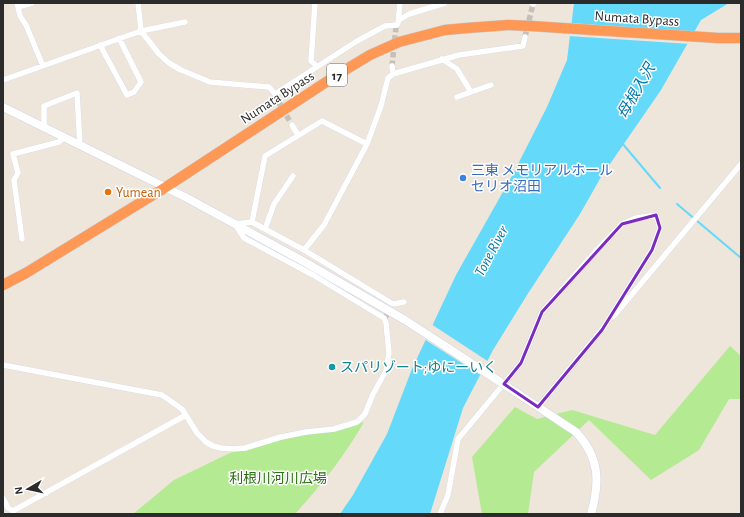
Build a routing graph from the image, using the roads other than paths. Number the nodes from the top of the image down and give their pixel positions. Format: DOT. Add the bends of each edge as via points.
graph roads {
  1 [pos="32,3"];
  2 [pos="138,3"];
  3 [pos="315,3"];
  4 [pos="400,3"];
  5 [pos="445,3"];
  6 [pos="18,5"];
  7 [pos="185,22"];
  8 [pos="397,24"];
  9 [pos="141,30"];
  10 [pos="525,37"];
  11 [pos="119,38"];
  12 [pos="741,38"];
  13 [pos="100,45"];
  14 [pos="442,59"];
  15 [pos="43,66"];
  16 [pos="317,66"];
  17 [pos="392,66"];
  18 [pos="392,74"];
  19 [pos="3,80"];
  20 [pos="491,85"];
  21 [pos="471,92"];
  22 [pos="275,94"];
  23 [pos="457,97"];
  24 [pos="278,101"];
  25 [pos="3,107"];
  26 [pos="292,125"];
  27 [pos="44,128"];
  28 [pos="298,135"];
  29 [pos="63,138"];
  30 [pos="367,144"];
  31 [pos="80,146"];
  32 [pos="741,164"];
  33 [pos="293,176"];
  34 [pos="166,187"];
  35 [pos="252,222"];
  36 [pos="235,224"];
  37 [pos="265,229"];
  38 [pos="22,239"];
  39 [pos="304,250"];
  40 [pos="3,285"];
  41 [pos="404,302"];
  42 [pos="602,330"];
  43 [pos="3,365"];
  44 [pos="538,407"];
  45 [pos="186,415"];
  46 [pos="3,498"];
  47 [pos="440,514"];
  48 [pos="591,514"];
  1 -- 6 [label="street"];
  2 -- 9 [label="street"];
  3 -- 16 [label="street" via="312,61"];
  4 -- 8 [label="street"];
  5 -- 8 [label="street" via="409,14"];
  6 -- 15 [label="street" via="20,16"];
  7 -- 9 [label="street"];
  8 -- 16 [label="street" via="385,26"];
  9 -- 11 [label="street"];
  9 -- 22 [label="street" via="159,54 180,70 210,82 269,87"];
  10 -- 14 [label="street" via="523,46"];
  11 -- 13 [label="street"];
  11 -- 13 [label="street" via="140,82 134,92 127,95"];
  12 -- 34 [label="highway, Numata Bypass / 17" via="531,26 487,26 445,30 411,38 384,48 340,73"];
  13 -- 15 [label="street"];
  14 -- 18 [label="street"];
  14 -- 21 [label="street" via="457,69"];
  15 -- 19 [label="street"];
  16 -- 22 [label="street"];
  17 -- 18 [label="street"];
  18 -- 30 [label="street" via="388,78"];
  20 -- 21 [label="street"];
  21 -- 23 [label="street"];
  22 -- 24 [label="street"];
  25 -- 27 [label="street"];
  26 -- 28 [label="street"];
  27 -- 29 [label="street"];
  27 -- 31 [label="street" via="44,106 77,94"];
  28 -- 30 [label="street" via="322,121"];
  28 -- 35 [label="street" via="265,156"];
  29 -- 31 [label="street"];
  29 -- 38 [label="street" via="59,142 13,154 18,173 14,180"];
  30 -- 39 [label="street" via="324,225"];
  31 -- 34 [label="street"];
  32 -- 42 [label="street"];
  33 -- 37 [label="street" via="274,204"];
  34 -- 36 [label="street"];
  34 -- 40 [label="highway, Numata Bypass / 17"];
  35 -- 36 [label="street"];
  35 -- 37 [label="street"];
  36 -- 44 [label="street, bridge" via="404,320"];
  36 -- 45 [label="street" via="244,238 313,275 384,318 389,353 386,371 365,414 358,422 334,429 233,449 213,446 206,442"];
  37 -- 39 [label="street"];
  39 -- 41 [label="street" via="392,305"];
  42 -- 44 [label="street"];
  42 -- 47 [label="street" via="652,250 660,228 656,215 636,218 622,224 542,312 521,363 458,439 448,495"];
  43 -- 45 [label="street" via="162,395 182,409"];
  44 -- 48 [label="street" via="576,432 590,450 597,476 597,491"];
  45 -- 46 [label="street" via="13,511 8,508"];
}
